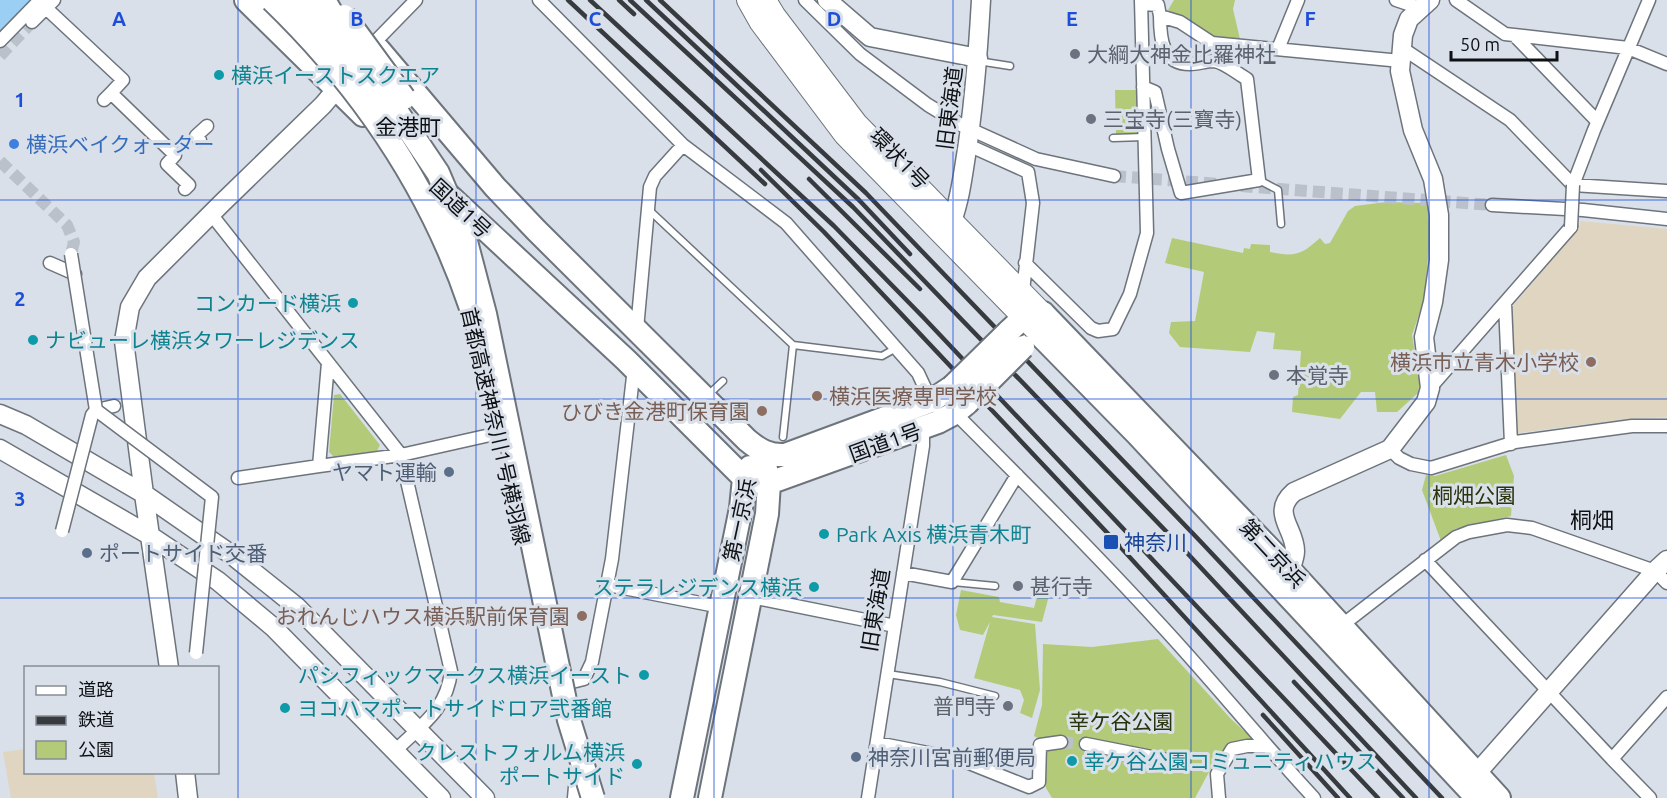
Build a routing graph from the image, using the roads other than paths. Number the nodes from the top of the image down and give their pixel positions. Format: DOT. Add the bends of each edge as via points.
graph roads {
  1 [pos="246,0"];
  2 [pos="272,0"];
  3 [pos="298,0"];
  4 [pos="324,0"];
  5 [pos="331,0"];
  6 [pos="416,0"];
  7 [pos="539,0"];
  8 [pos="747,0"];
  9 [pos="766,0"];
  10 [pos="805,0"];
  11 [pos="827,0"];
  12 [pos="981,0"];
  13 [pos="1298,0"];
  14 [pos="1396,0"];
  15 [pos="1456,0"];
  16 [pos="1649,0"];
  17 [pos="1141,2"];
  18 [pos="47,3"];
  19 [pos="1425,4"];
  20 [pos="1161,7"];
  21 [pos="32,22"];
  22 [pos="1514,35"];
  23 [pos="0,41"];
  24 [pos="373,44"];
  25 [pos="1628,48"];
  26 [pos="1278,49"];
  27 [pos="1217,53"];
  28 [pos="1401,55"];
  29 [pos="977,59"];
  30 [pos="1667,64"];
  31 [pos="1010,66"];
  32 [pos="1143,87"];
  33 [pos="338,90"];
  34 [pos="1597,121"];
  35 [pos="207,126"];
  36 [pos="969,137"];
  37 [pos="1145,137"];
  38 [pos="1113,138"];
  39 [pos="200,140"];
  40 [pos="683,145"];
  41 [pos="1114,176"];
  42 [pos="1259,180"];
  43 [pos="1574,185"];
  44 [pos="185,189"];
  45 [pos="1667,191"];
  46 [pos="1492,205"];
  47 [pos="648,209"];
  48 [pos="210,214"];
  49 [pos="1667,219"];
  50 [pos="952,221"];
  51 [pos="465,223"];
  52 [pos="1281,224"];
  53 [pos="71,254"];
  54 [pos="50,263"];
  55 [pos="1025,263"];
  56 [pos="75,274"];
  57 [pos="1023,291"];
  58 [pos="1505,303"];
  59 [pos="637,329"];
  60 [pos="1027,329"];
  61 [pos="481,344"];
  62 [pos="793,345"];
  63 [pos="896,348"];
  64 [pos="328,363"];
  65 [pos="634,368"];
  66 [pos="723,381"];
  67 [pos="1430,388"];
  68 [pos="705,398"];
  69 [pos="931,401"];
  70 [pos="958,401"];
  71 [pos="114,406"];
  72 [pos="96,410"];
  73 [pos="0,414"];
  74 [pos="1667,426"];
  75 [pos="923,428"];
  76 [pos="499,434"];
  77 [pos="783,437"];
  78 [pos="1511,444"];
  79 [pos="0,449"];
  80 [pos="1390,449"];
  81 [pos="760,450"];
  82 [pos="401,455"];
  83 [pos="320,466"];
  84 [pos="1017,475"];
  85 [pos="238,478"];
  86 [pos="744,478"];
  87 [pos="769,483"];
  88 [pos="144,494"];
  89 [pos="62,531"];
  90 [pos="149,535"];
  91 [pos="1425,560"];
  92 [pos="1290,570"];
  93 [pos="1663,571"];
  94 [pos="903,573"];
  95 [pos="952,582"];
  96 [pos="608,585"];
  97 [pos="994,586"];
  98 [pos="750,597"];
  99 [pos="721,607"];
  100 [pos="895,626"];
  101 [pos="1341,626"];
  102 [pos="196,653"];
  103 [pos="169,666"];
  104 [pos="888,674"];
  105 [pos="572,682"];
  106 [pos="1549,691"];
  107 [pos="995,696"];
  108 [pos="1667,696"];
  109 [pos="417,729"];
  110 [pos="1061,742"];
  111 [pos="877,743"];
  112 [pos="1086,744"];
  113 [pos="1266,746"];
  114 [pos="395,751"];
  115 [pos="1612,759"];
  116 [pos="1167,760"];
  117 [pos="185,774"];
  118 [pos="1476,774"];
  119 [pos="583,796"];
  120 [pos="188,798"];
  121 [pos="441,798"];
  122 [pos="484,798"];
  123 [pos="600,798"];
  124 [pos="682,798"];
  125 [pos="710,798"];
  126 [pos="868,798"];
  127 [pos="1219,798"];
  128 [pos="1314,798"];
  129 [pos="1477,798"];
  130 [pos="1499,798"];
  131 [pos="1650,798"];
  1 -- 33 [label="highway, 国道1号"];
  2 -- 61 [label="highway, 首都高速神奈川1号横羽線, bridge" via="346,80 406,165 452,257"];
  3 -- 51 [label="highway, 首都高速神奈川1号横羽線, bridge" via="405,122"];
  4 -- 61 [label="highway, bridge" via="435,190 466,275"];
  5 -- 24 [label="highway, 国道1号"];
  5 -- 51 [label="highway, bridge" via="405,99 432,144"];
  6 -- 24 [label="street"];
  7 -- 40 [label="street"];
  8 -- 60 [label="main road, 環状1号" via="844,135"];
  9 -- 50 [label="main road, 環状1号" via="857,123"];
  10 -- 36 [label="street" via="860,54"];
  11 -- 29 [label="street" via="870,37"];
  12 -- 29 [label="street, 旧東海道"];
  13 -- 26 [label="street"];
  14 -- 19 [label="street"];
  15 -- 22 [label="street" via="1504,34"];
  16 -- 25 [label="street"];
  17 -- 20 [label="street"];
  17 -- 32 [label="street"];
  18 -- 21 [label="street"];
  18 -- 23 [label="street"];
  18 -- 44 [label="street" via="123,80 107,97 176,155 167,164 189,185"];
  19 -- 28 [label="street" via="1409,20"];
  20 -- 27 [label="street" via="1212,43"];
  20 -- 27 [label="street" via="1160,32 1168,57 1190,64"];
  22 -- 25 [label="street"];
  22 -- 34 [label="street"];
  24 -- 33 [label="street"];
  24 -- 59 [label="highway, 国道1号" via="495,187"];
  25 -- 30 [label="street"];
  25 -- 34 [label="street"];
  26 -- 27 [label="street"];
  26 -- 28 [label="street"];
  27 -- 42 [label="street" via="1247,79"];
  28 -- 43 [label="street" via="1510,120"];
  28 -- 67 [label="street" via="1400,71 1413,130 1434,179 1439,215 1439,260 1424,337"];
  29 -- 31 [label="lane"];
  29 -- 36 [label="street, 旧東海道"];
  32 -- 37 [label="street"];
  32 -- 42 [label="street" via="1155,92 1181,193"];
  33 -- 48 [label="street"];
  33 -- 51 [label="highway, 国道1号"];
  34 -- 43 [label="street"];
  35 -- 39 [label="street" via="196,136"];
  36 -- 41 [label="street" via="1036,159"];
  36 -- 50 [label="street, 旧東海道"];
  36 -- 55 [label="street" via="1028,172 1033,203"];
  37 -- 38 [label="lane"];
  37 -- 55 [label="street" via="1147,233 1130,294 1113,328 1091,328"];
  40 -- 47 [label="street" via="655,176"];
  40 -- 63 [label="street" via="786,223"];
  42 -- 52 [label="lane" via="1278,190"];
  43 -- 45 [label="street"];
  43 -- 58 [label="street, bridge" via="1571,227"];
  46 -- 49 [label="street"];
  47 -- 59 [label="street"];
  47 -- 62 [label="lane"];
  48 -- 64 [label="street"];
  48 -- 88 [label="street" via="147,278 130,307 124,341"];
  50 -- 57 [label="main road, 環状1号"];
  51 -- 65 [label="highway, 国道1号"];
  51 -- 76 [label="street" via="469,293"];
  51 -- 105 [label="street" via="489,288"];
  51 -- 119 [label="highway, 首都高速神奈川1号横羽線, bridge"];
  53 -- 56 [label="street, bridge"];
  54 -- 56 [label="street"];
  55 -- 57 [label="street"];
  56 -- 72 [label="street, bridge"];
  57 -- 60 [label="main road, 環状1号"];
  58 -- 67 [label="street"];
  58 -- 78 [label="street"];
  59 -- 68 [label="highway, 国道1号"];
  60 -- 70 [label="highway, 国道1号, bridge"];
  60 -- 92 [label="highway, 第二京浜"];
  60 -- 129 [label="highway, 第二京浜" via="1136,433"];
  61 -- 119 [label="highway, 首都高速神奈川1号横羽線" via="562,722"];
  62 -- 63 [label="lane" via="882,356"];
  62 -- 77 [label="lane"];
  63 -- 69 [label="street" via="918,373"];
  64 -- 82 [label="street"];
  64 -- 83 [label="street"];
  65 -- 86 [label="highway, 国道1号"];
  65 -- 96 [label="street"];
  66 -- 68 [label="lane"];
  67 -- 80 [label="street" via="1426,402"];
  68 -- 81 [label="highway, 国道1号"];
  69 -- 70 [label="highway, 国道1号"];
  69 -- 81 [label="highway, 国道1号" via="785,455"];
  70 -- 75 [label="highway, 国道1号"];
  70 -- 84 [label="street"];
  71 -- 72 [label="street"];
  72 -- 89 [label="street, bridge"];
  72 -- 102 [label="street, bridge" via="215,497"];
  73 -- 88 [label="street" via="26,425"];
  74 -- 78 [label="street" via="1632,426"];
  75 -- 87 [label="highway, 国道1号"];
  75 -- 94 [label="street, 旧東海道"];
  76 -- 82 [label="street"];
  76 -- 119 [label="street" via="561,722"];
  78 -- 80 [label="street" via="1431,468 1410,464"];
  79 -- 90 [label="street"];
  80 -- 92 [label="street" via="1286,499 1283,511 1295,550"];
  81 -- 86 [label="highway, 第一京浜"];
  81 -- 87 [label="highway, 第一京浜"];
  82 -- 83 [label="street"];
  82 -- 109 [label="street" via="451,671 444,700"];
  83 -- 85 [label="street"];
  84 -- 95 [label="street"];
  84 -- 113 [label="street" via="1160,623"];
  86 -- 87 [label="highway"];
  86 -- 99 [label="highway, 第一京浜"];
  87 -- 98 [label="highway, 第一京浜" via="767,514"];
  88 -- 90 [label="street"];
  88 -- 109 [label="street" via="232,555 297,607"];
  90 -- 103 [label="street"];
  90 -- 114 [label="street" via="218,581 273,627"];
  91 -- 93 [label="street" via="1456,537 1507,525 1532,528"];
  91 -- 101 [label="street"];
  91 -- 106 [label="street"];
  92 -- 101 [label="highway, 第二京浜"];
  93 -- 106 [label="street"];
  94 -- 95 [label="street"];
  94 -- 100 [label="street, 旧東海道"];
  95 -- 97 [label="lane"];
  96 -- 99 [label="street"];
  96 -- 105 [label="street" via="592,662 584,679"];
  98 -- 100 [label="street"];
  98 -- 125 [label="highway, 第一京浜"];
  99 -- 124 [label="highway, 第一京浜"];
  100 -- 104 [label="street, 旧東海道"];
  101 -- 118 [label="highway, 第二京浜"];
  104 -- 107 [label="lane"];
  104 -- 111 [label="street, 旧東海道"];
  105 -- 123 [label="street" via="584,746"];
  106 -- 115 [label="street"];
  106 -- 118 [label="street"];
  108 -- 115 [label="street"];
  109 -- 114 [label="street"];
  109 -- 122 [label="street"];
  110 -- 111 [label="street" via="1040,745 1039,782 1029,787 959,759"];
  111 -- 126 [label="street, 旧東海道"];
  112 -- 116 [label="street"];
  113 -- 127 [label="street" via="1232,749 1217,774"];
  113 -- 128 [label="street"];
  114 -- 121 [label="street"];
  115 -- 131 [label="street"];
  117 -- 120 [label="street"];
  118 -- 130 [label="highway, 第二京浜"];
}
